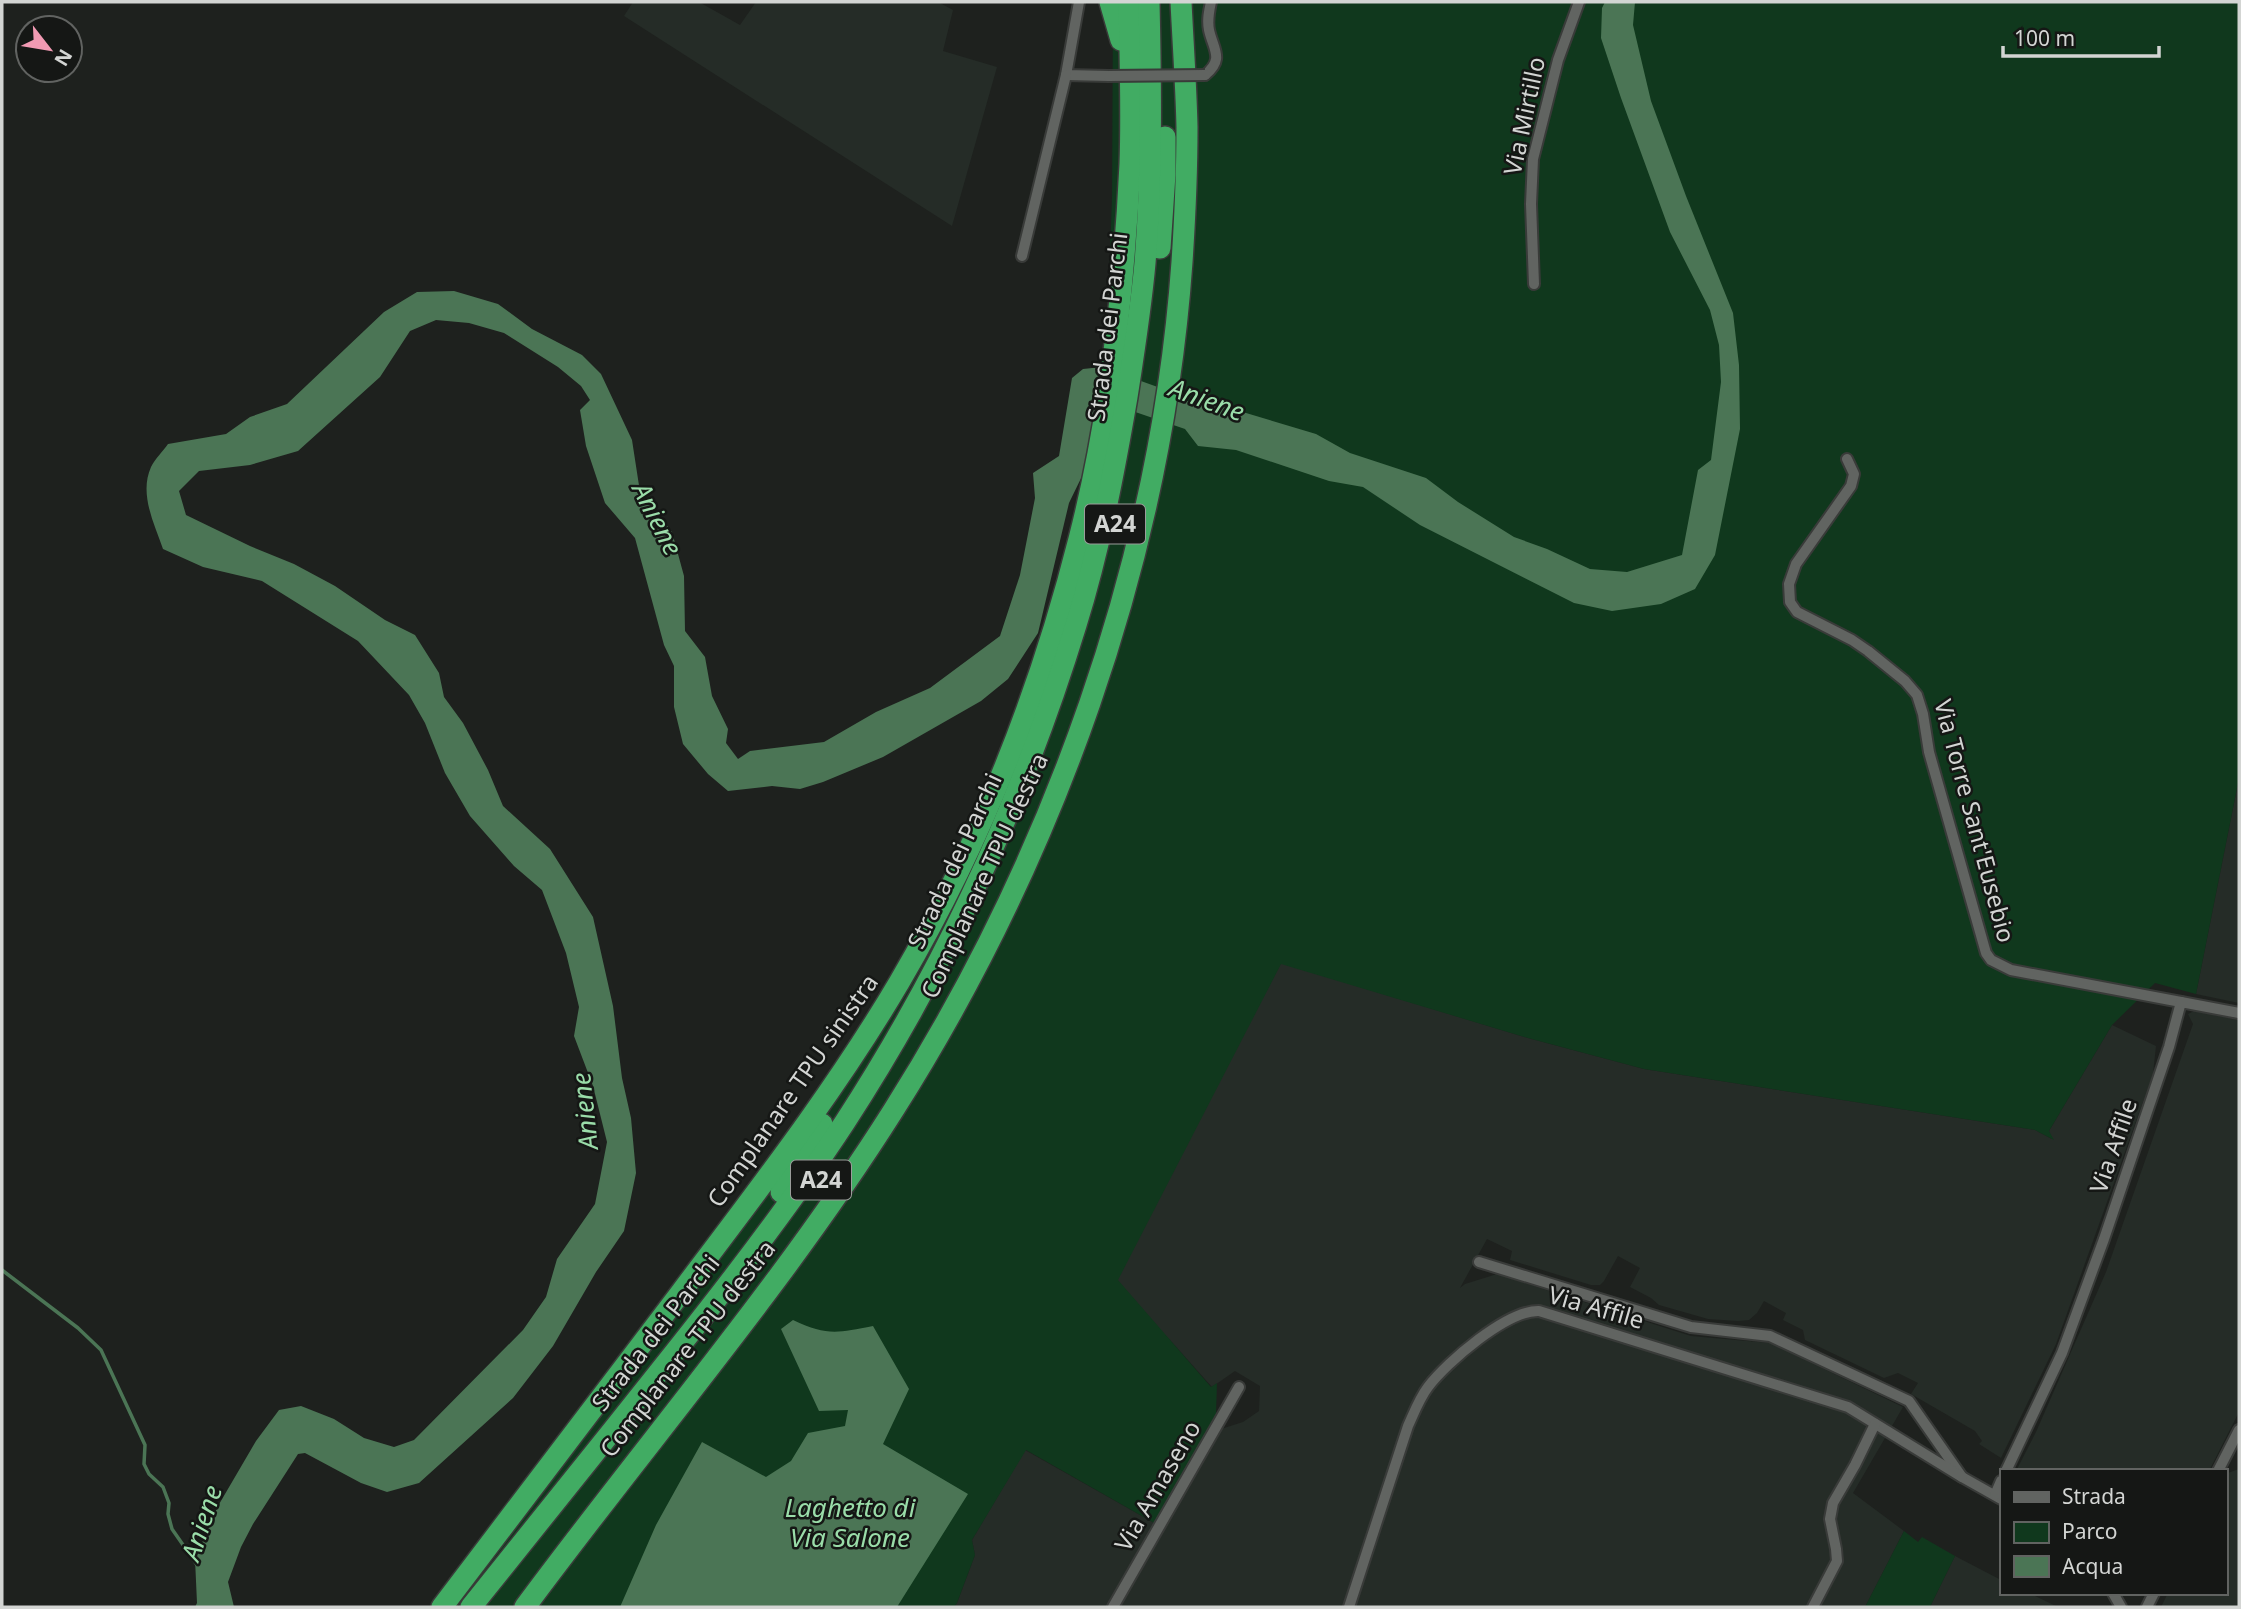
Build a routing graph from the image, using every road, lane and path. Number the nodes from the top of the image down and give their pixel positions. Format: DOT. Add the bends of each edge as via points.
graph roads {
  1 [pos="1079,2"];
  2 [pos="1110,2"];
  3 [pos="1129,2"];
  4 [pos="1149,2"];
  5 [pos="1163,2"];
  6 [pos="1181,2"];
  7 [pos="1192,2"];
  8 [pos="1211,2"];
  9 [pos="1578,2"];
  10 [pos="1129,67"];
  11 [pos="1066,75"];
  12 [pos="1187,128"];
  13 [pos="1022,256"];
  14 [pos="1534,284"];
  15 [pos="1133,344"];
  16 [pos="1847,459"];
  17 [pos="1051,694"];
  18 [pos="900,981"];
  19 [pos="2181,1002"];
  20 [pos="2239,1013"];
  21 [pos="1479,1262"];
  22 [pos="1239,1387"];
  23 [pos="1875,1423"];
  24 [pos="2239,1430"];
  25 [pos="2007,1469"];
  26 [pos="2219,1469"];
  27 [pos="1962,1477"];
  28 [pos="575,1478"];
  29 [pos="1998,1497"];
  30 [pos="567,1550"];
  31 [pos="442,1607"];
  32 [pos="471,1607"];
  33 [pos="488,1607"];
  34 [pos="516,1607"];
  35 [pos="524,1607"];
  36 [pos="1114,1607"];
  37 [pos="1349,1607"];
  38 [pos="1813,1607"];
  1 -- 11 [label="street"];
  2 -- 10 [label="highway"];
  3 -- 10 [label="highway, Complanare TPU sinistra"];
  4 -- 15 [label="highway, Strada dei Parchi / A24" via="1151,164 1145,265"];
  5 -- 15 [label="highway, Strada dei Parchi / A24" via="1165,174 1159,262"];
  6 -- 12 [label="highway, Complanare TPU destra"];
  7 -- 12 [label="highway" via="1192,101"];
  8 -- 11 [label="street, bridge" via="1209,29 1217,56 1205,75"];
  9 -- 14 [label="street, Via Mirtillo" via="1533,159"];
  10 -- 15 [label="highway, Complanare TPU sinistra"];
  11 -- 13 [label="street"];
  12 -- 30 [label="highway, Complanare TPU destra" via="1182,262 1147,505 1091,697 1015,886 918,1071 861,1160 778,1276"];
  15 -- 17 [label="highway, Complanare TPU sinistra" via="1098,453"];
  15 -- 17 [label="highway, Strada dei Parchi / A24" via="1131,457 1091,622"];
  16 -- 19 [label="street, Via Torre Sant'Eusebio" via="1854,474 1852,486 1796,564 1788,584 1790,602 1797,612 1868,651 1917,695 1928,752 1986,953 2011,970"];
  17 -- 18 [label="highway, Complanare TPU sinistra" via="993,795"];
  17 -- 28 [label="highway, Strada dei Parchi / A24" via="1012,805 978,883 887,1054 845,1123 733,1279"];
  17 -- 33 [label="highway, Strada dei Parchi / A24" via="1024,811 951,967 872,1104 764,1260"];
  18 -- 28 [label="highway" via="879,1028 761,1224"];
  18 -- 31 [label="highway, Complanare TPU sinistra" via="813,1117"];
  19 -- 20 [label="street"];
  19 -- 25 [label="street, Via Affile" via="2067,1340"];
  21 -- 27 [label="street" via="1691,1327 1770,1336 1909,1401"];
  22 -- 36 [label="street, Via Amaseno"];
  23 -- 27 [label="street, Via Affile"];
  23 -- 37 [label="street, Via Affile" via="1835,1403 1539,1311 1522,1313 1468,1349 1436,1377 1420,1399"];
  23 -- 38 [label="street" via="1833,1503 1830,1518 1837,1561"];
  24 -- 26 [label="street"];
  27 -- 29 [label="street, Via Affile"];
  28 -- 32 [label="highway, Strada dei Parchi / A24"];
  30 -- 34 [label="highway"];
  30 -- 35 [label="highway, Complanare TPU destra"];
}
